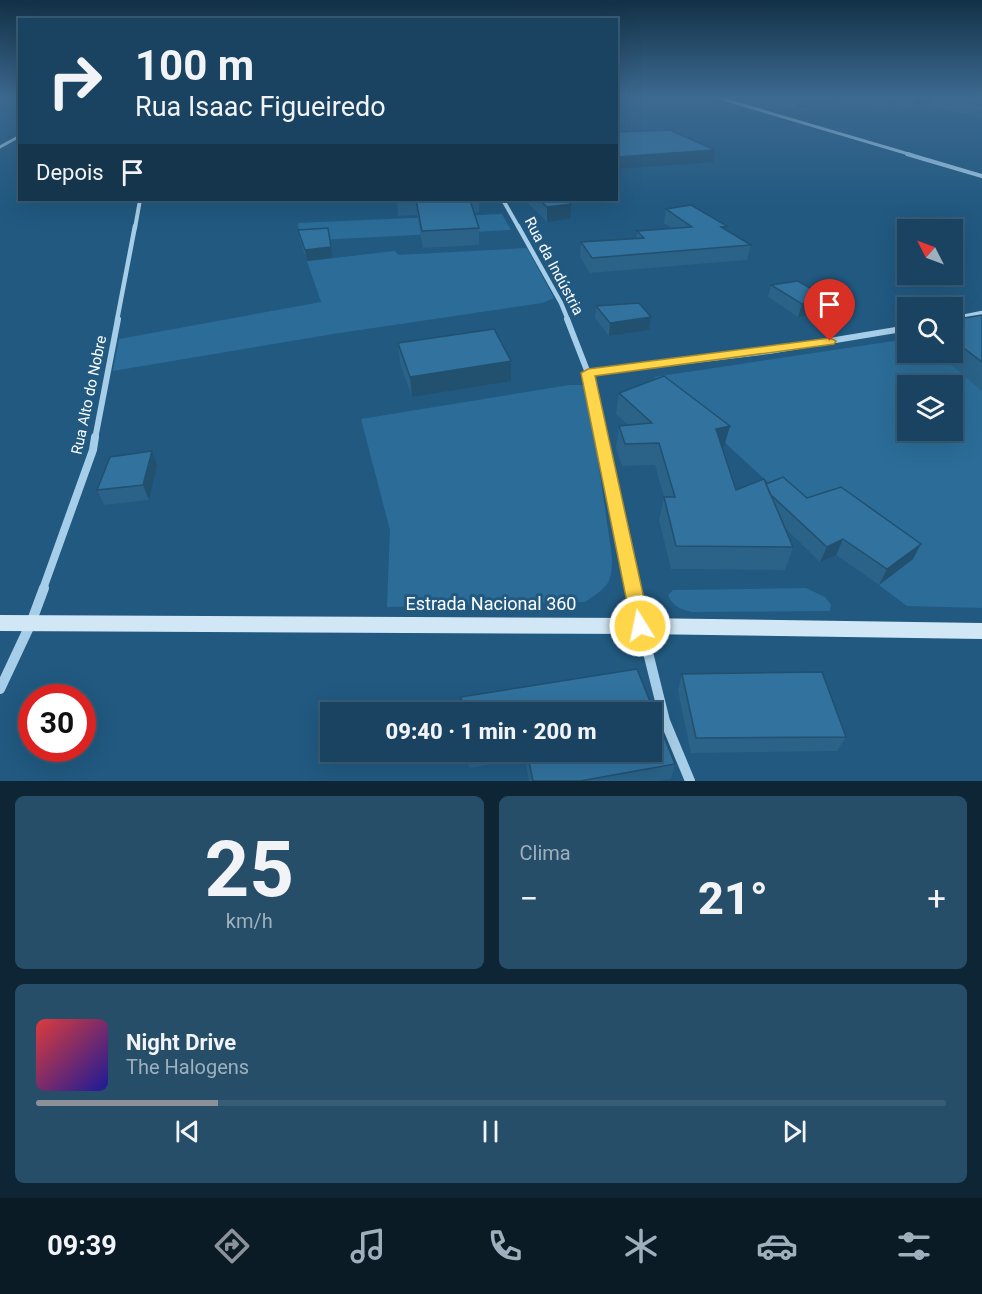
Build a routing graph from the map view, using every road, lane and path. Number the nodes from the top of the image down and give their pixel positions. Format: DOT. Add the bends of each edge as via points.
graph roads {
  1 [pos="842,134"];
  2 [pos="18,137"];
  3 [pos="0,147"];
  4 [pos="982,176"];
  5 [pos="140,201"];
  6 [pos="504,201"];
  7 [pos="982,313"];
  8 [pos="963,317"];
  9 [pos="897,330"];
  10 [pos="588,373"];
  11 [pos="0,623"];
  12 [pos="31,623"];
  13 [pos="640,626"];
  14 [pos="982,631"];
  15 [pos="0,689"];
  16 [pos="690,781"];
  1 -- 4 [label="street"];
  2 -- 3 [label="street"];
  5 -- 12 [label="street, Rua Alto do Nobre" via="93,450"];
  6 -- 10 [label="street, Rua da Indústria" via="561,303"];
  7 -- 8 [label="street"];
  9 -- 10 [label="street" via="770,351"];
  10 -- 13 [label="street, Rua da Indústria"];
  11 -- 12 [label="main road, Estrada Nacional 360"];
  12 -- 13 [label="main road, Estrada Nacional 360"];
  12 -- 15 [label="street, Rua Alto do Nobre"];
  13 -- 14 [label="main road, Estrada Nacional 360"];
  13 -- 16 [label="street, Rua da Indústria" via="665,722"];
}
